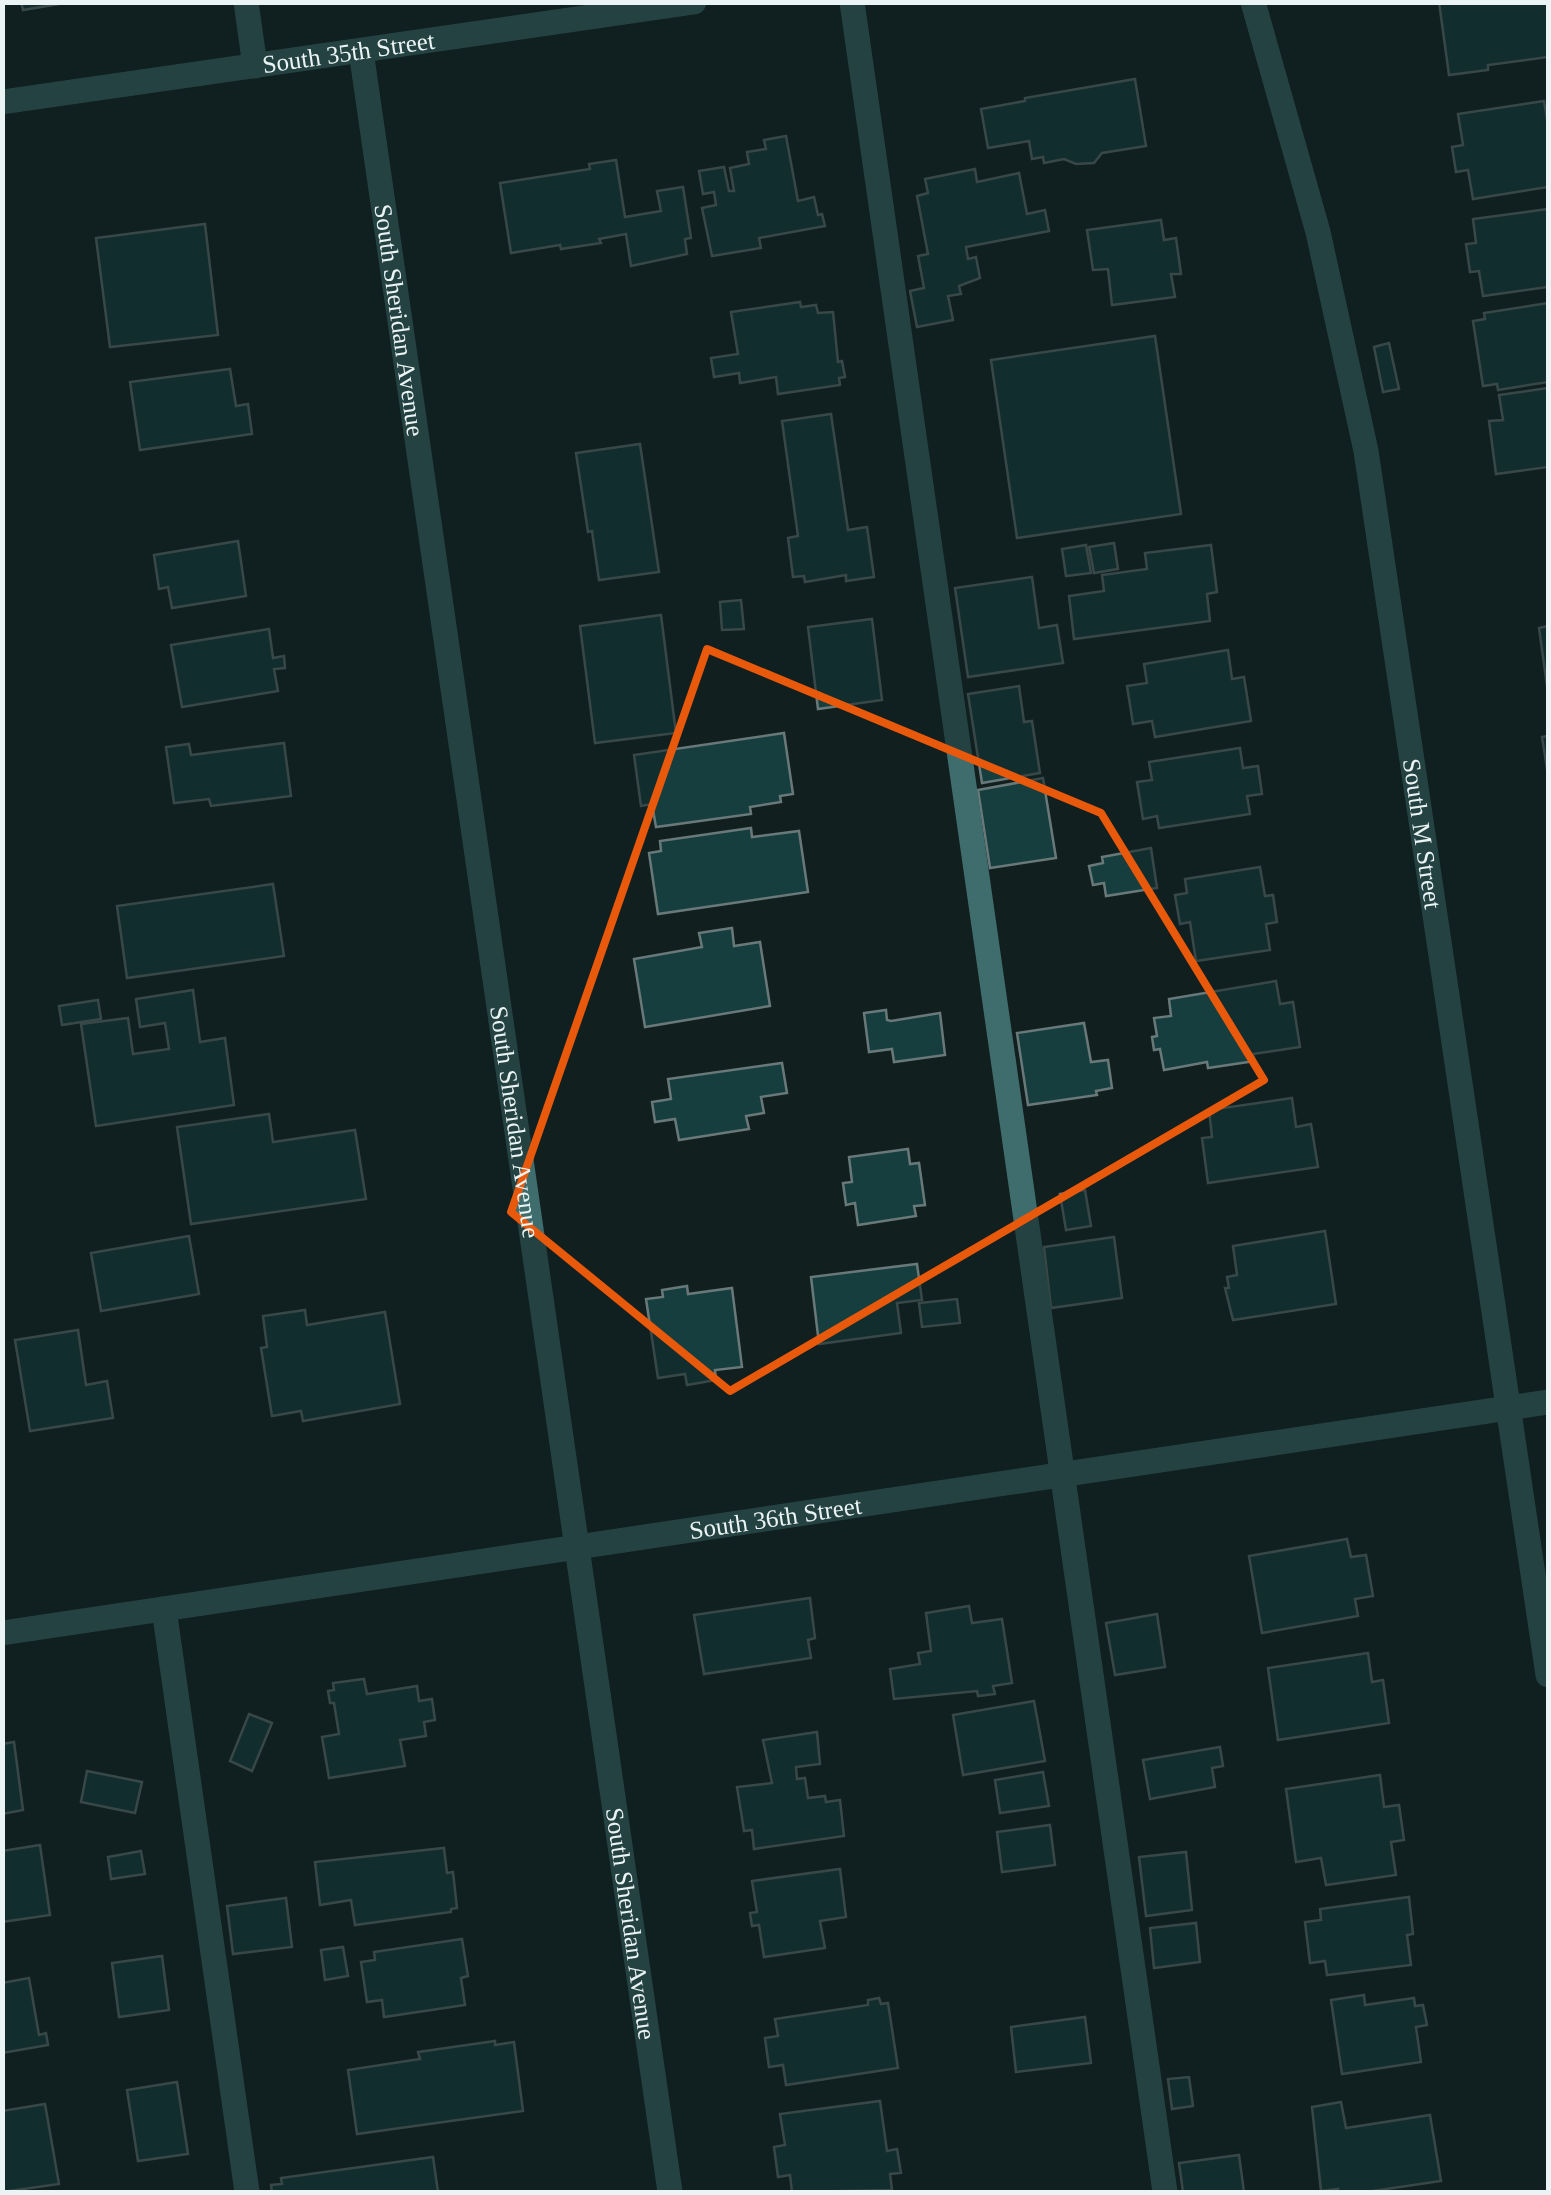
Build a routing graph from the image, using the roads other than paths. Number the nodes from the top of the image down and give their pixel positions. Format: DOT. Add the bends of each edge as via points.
graph roads {
  1 [pos="246,2"];
  2 [pos="694,2"];
  3 [pos="852,2"];
  4 [pos="1253,2"];
  5 [pos="360,51"];
  6 [pos="255,66"];
  7 [pos="2,102"];
  8 [pos="1548,1402"];
  9 [pos="1510,1407"];
  10 [pos="1063,1474"];
  11 [pos="577,1545"];
  12 [pos="164,1609"];
  13 [pos="2,1633"];
  14 [pos="1548,1674"];
  15 [pos="247,2192"];
  16 [pos="670,2192"];
  17 [pos="1165,2192"];
  1 -- 6 [label="street"];
  2 -- 5 [label="street, South 35th Street"];
  3 -- 10 [label="street"];
  4 -- 9 [label="street, South M Street" via="1318,232 1366,452"];
  5 -- 6 [label="street, South 35th Street"];
  5 -- 11 [label="street, South Sheridan Avenue"];
  6 -- 7 [label="street, South 35th Street"];
  8 -- 9 [label="street, South 36th Street"];
  9 -- 10 [label="street, South 36th Street"];
  9 -- 14 [label="street, South M Street"];
  10 -- 11 [label="street, South 36th Street"];
  10 -- 17 [label="street"];
  11 -- 12 [label="street, South 36th Street"];
  11 -- 16 [label="street, South Sheridan Avenue"];
  12 -- 13 [label="street, South 36th Street"];
  12 -- 15 [label="street"];
}
